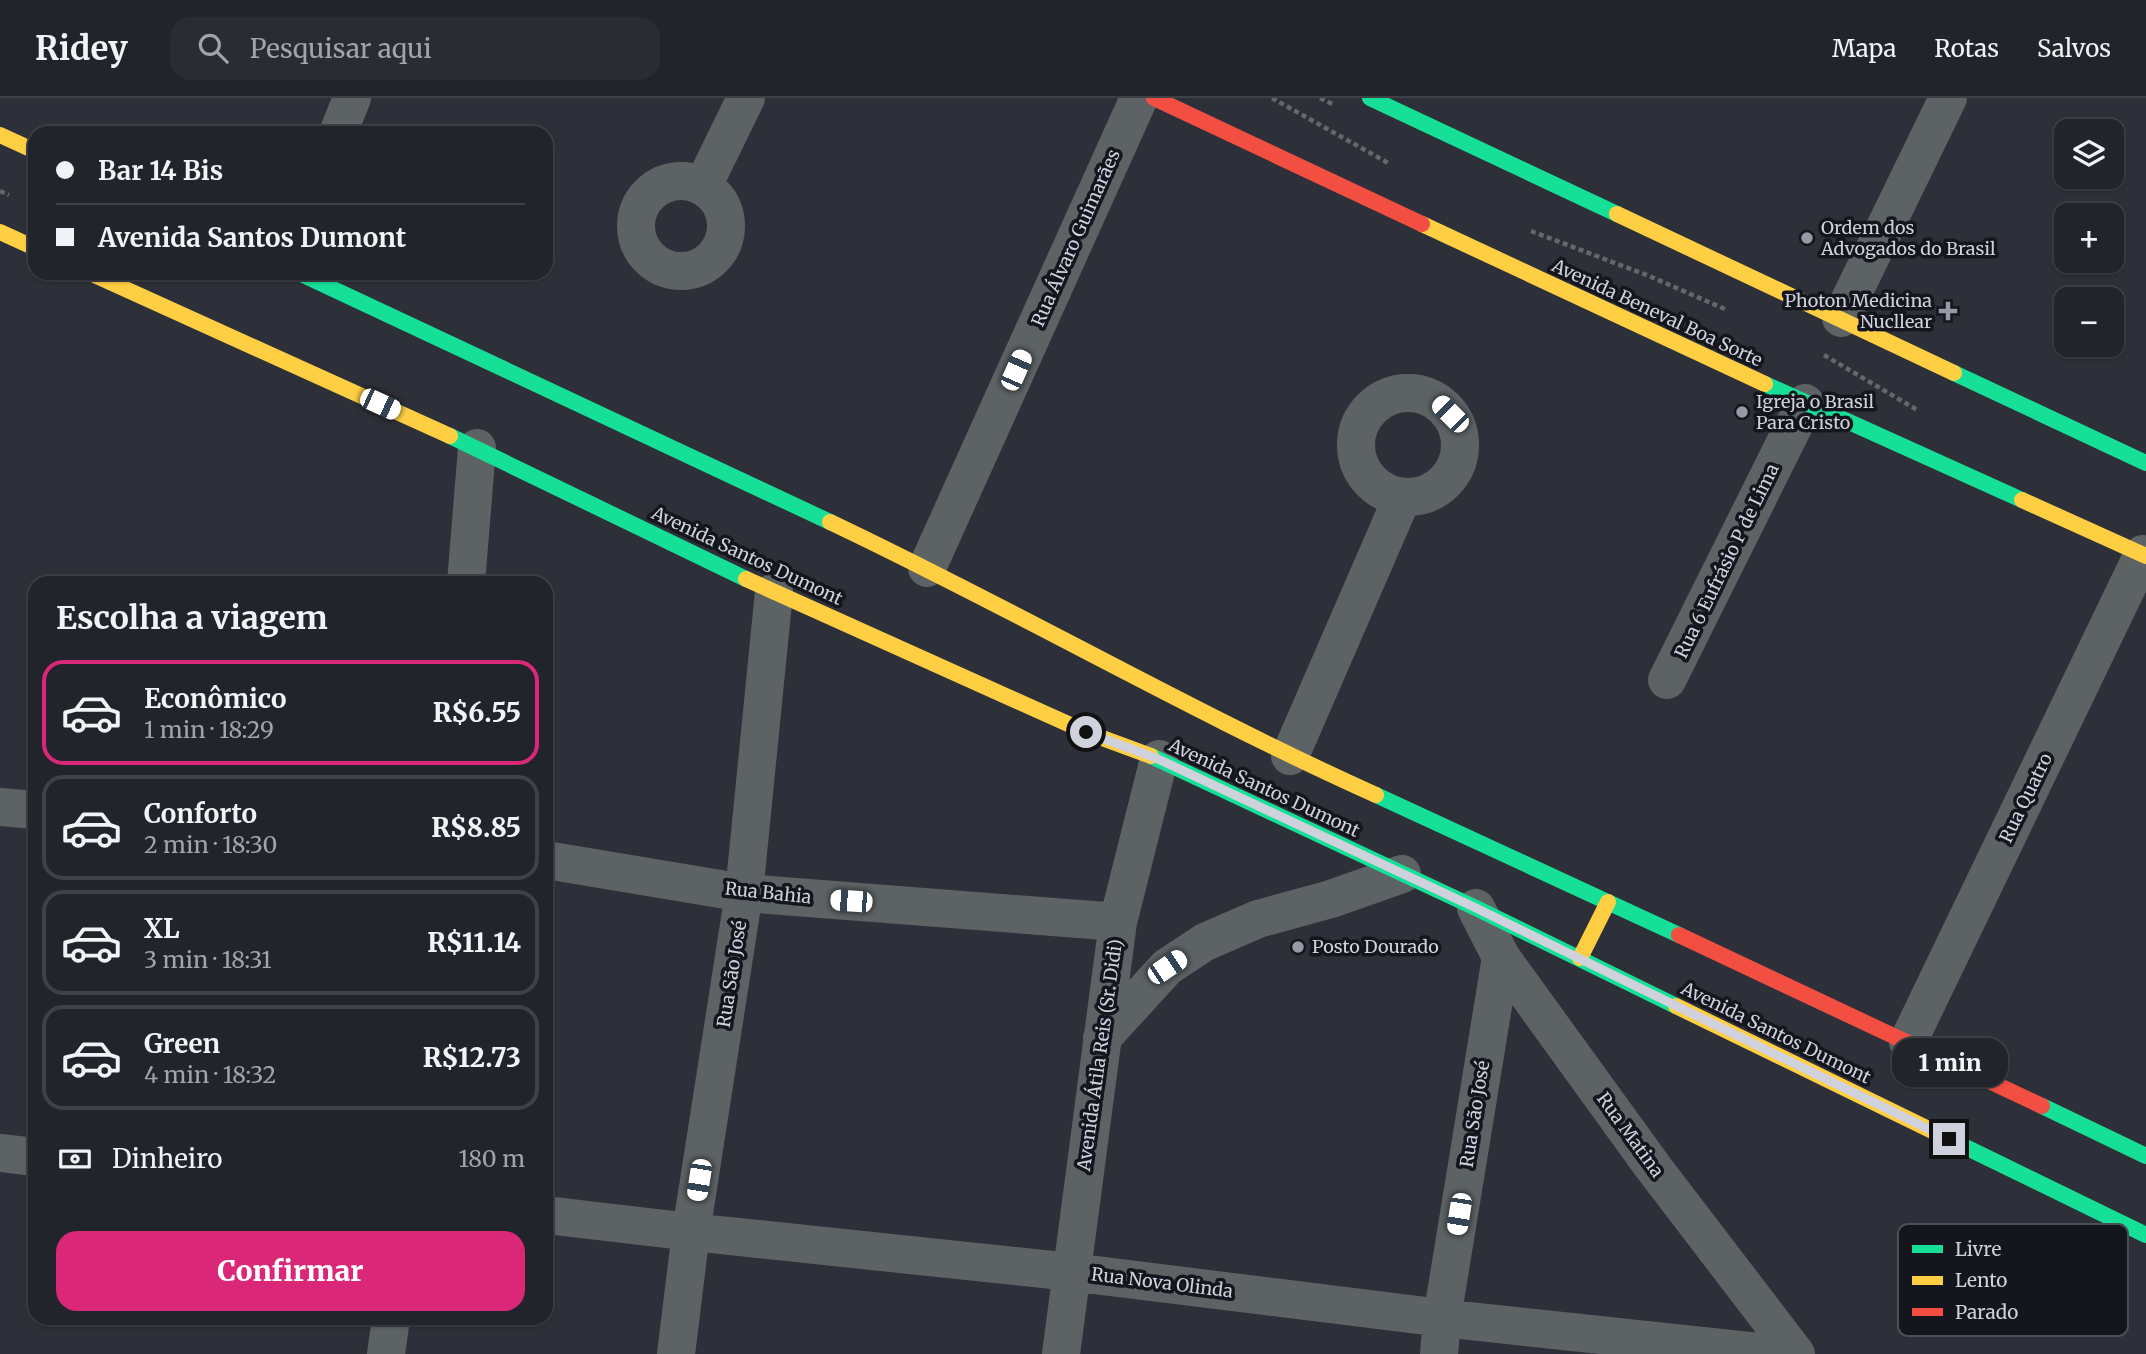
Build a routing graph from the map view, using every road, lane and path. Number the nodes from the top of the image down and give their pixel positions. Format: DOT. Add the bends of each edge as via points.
graph roads {
  1 [pos="352,98"];
  2 [pos="746,98"];
  3 [pos="1139,98"];
  4 [pos="1154,98"];
  5 [pos="1272,98"];
  6 [pos="1370,98"];
  7 [pos="1948,98"];
  8 [pos="341,126"];
  9 [pos="0,135"];
  10 [pos="28,148"];
  11 [pos="1393,166"];
  12 [pos="703,186"];
  13 [pos="1528,229"];
  14 [pos="0,232"];
  15 [pos="28,245"];
  16 [pos="105,280"];
  17 [pos="314,280"];
  18 [pos="1731,312"];
  19 [pos="1841,318"];
  20 [pos="1813,350"];
  21 [pos="1805,403"];
  22 [pos="1927,415"];
  23 [pos="477,448"];
  24 [pos="2146,463"];
  25 [pos="1402,498"];
  26 [pos="2145,555"];
  27 [pos="927,569"];
  28 [pos="467,576"];
  29 [pos="774,592"];
  30 [pos="1667,680"];
  31 [pos="1290,756"];
  32 [pos="1158,759"];
  33 [pos="0,807"];
  34 [pos="28,809"];
  35 [pos="553,861"];
  36 [pos="1402,874"];
  37 [pos="744,892"];
  38 [pos="1608,901"];
  39 [pos="1476,908"];
  40 [pos="1118,922"];
  41 [pos="1501,957"];
  42 [pos="1580,958"];
  43 [pos="1102,1038"];
  44 [pos="1908,1042"];
  45 [pos="0,1153"];
  46 [pos="28,1156"];
  47 [pos="2146,1156"];
  48 [pos="553,1216"];
  49 [pos="2124,1224"];
  50 [pos="2128,1226"];
  51 [pos="691,1233"];
  52 [pos="2146,1235"];
  53 [pos="1071,1272"];
  54 [pos="390,1325"];
  55 [pos="1441,1336"];
  56 [pos="386,1354"];
  57 [pos="676,1354"];
  58 [pos="1061,1354"];
  59 [pos="1777,1354"];
  60 [pos="1796,1354"];
  1 -- 8 [label="street"];
  2 -- 12 [label="street"];
  3 -- 27 [label="street, Rua Álvaro Guimarães"];
  4 -- 21 [label="main road, Avenida Beneval Boa Sorte"];
  5 -- 11 [label="path"];
  6 -- 19 [label="main road"];
  7 -- 19 [label="street"];
  9 -- 10 [label="main road"];
  13 -- 18 [label="path"];
  14 -- 15 [label="main road"];
  16 -- 23 [label="main road, Avenida Santos Dumont"];
  17 -- 27 [label="main road"];
  19 -- 24 [label="main road"];
  20 -- 22 [label="path"];
  21 -- 26 [label="main road, Avenida Beneval Boa Sorte"];
  21 -- 30 [label="street, Rua 6 Eufrásio P de Lima"];
  23 -- 28 [label="street"];
  23 -- 29 [label="main road, Avenida Santos Dumont"];
  25 -- 31 [label="street"];
  26 -- 44 [label="street, Rua Quatro"];
  27 -- 31 [label="main road" via="1222,728"];
  29 -- 32 [label="main road, Avenida Santos Dumont" via="1086,732"];
  29 -- 37 [label="street, Rua São José"];
  31 -- 38 [label="main road"];
  32 -- 36 [label="main road, Avenida Santos Dumont" via="1199,770"];
  32 -- 40 [label="street, Avenida Átila Reis (Sr. Didi)"];
  33 -- 34 [label="street"];
  35 -- 37 [label="street, Rua Bahia"];
  36 -- 39 [label="main road, Avenida Santos Dumont"];
  36 -- 43 [label="street" via="1258,919 1205,942 1167,967"];
  37 -- 40 [label="street, Rua Bahia"];
  37 -- 51 [label="street, Rua São José"];
  38 -- 42 [label="main road"];
  38 -- 44 [label="main road"];
  39 -- 41 [label="street, Rua Matina"];
  39 -- 42 [label="main road, Avenida Santos Dumont"];
  40 -- 43 [label="street, Avenida Átila Reis (Sr. Didi)"];
  41 -- 55 [label="street, Rua São José"];
  41 -- 60 [label="street, Rua Matina"];
  42 -- 49 [label="main road, Avenida Santos Dumont"];
  43 -- 53 [label="street, Avenida Átila Reis (Sr. Didi)"];
  44 -- 47 [label="main road"];
  45 -- 46 [label="street"];
  48 -- 51 [label="street, Rua Nova Olinda"];
  50 -- 52 [label="main road, Avenida Santos Dumont"];
  51 -- 53 [label="street, Rua Nova Olinda"];
  51 -- 57 [label="street, Rua São José"];
  53 -- 55 [label="street, Rua Nova Olinda"];
  53 -- 58 [label="street, Avenida Átila Reis (Sr. Didi)"];
  54 -- 56 [label="street"];
  55 -- 59 [label="street, Rua Nova Olinda"];
}
